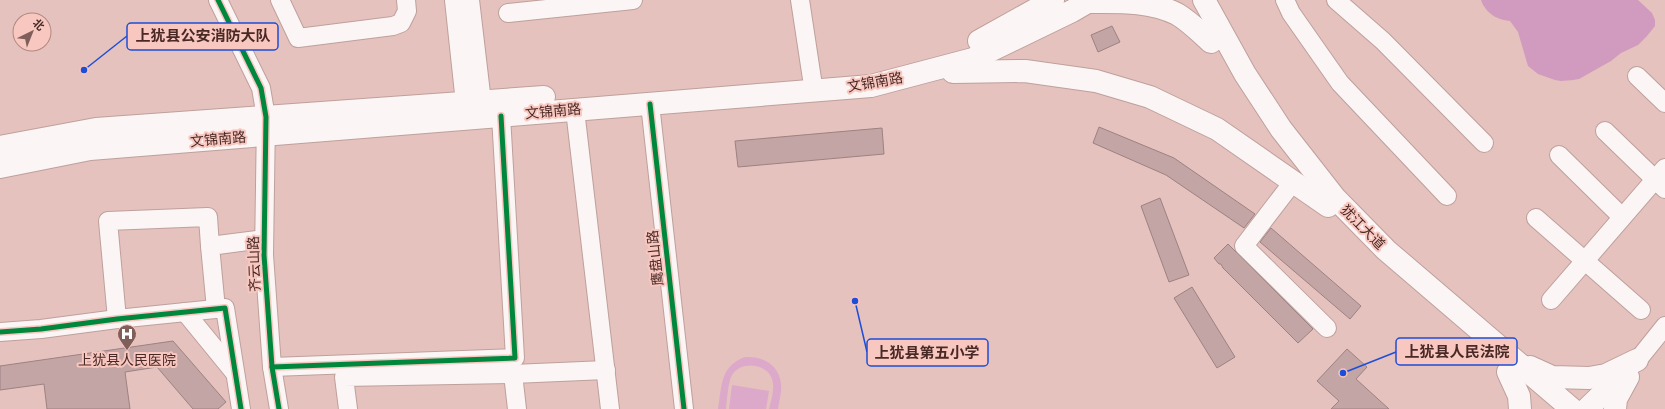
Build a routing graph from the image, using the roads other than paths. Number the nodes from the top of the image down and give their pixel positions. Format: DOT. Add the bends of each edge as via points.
graph roads {
  1 [pos="218,0"];
  2 [pos="280,0"];
  3 [pos="406,0"];
  4 [pos="454,0"];
  5 [pos="470,0"];
  6 [pos="633,0"];
  7 [pos="800,0"];
  8 [pos="1053,0"];
  9 [pos="1188,0"];
  10 [pos="1204,0"];
  11 [pos="1214,0"];
  12 [pos="1285,0"];
  13 [pos="1336,0"];
  14 [pos="1089,1"];
  15 [pos="508,13"];
  16 [pos="1214,32"];
  17 [pos="920,73"];
  18 [pos="1637,76"];
  19 [pos="812,79"];
  20 [pos="473,102"];
  21 [pos="1665,103"];
  22 [pos="650,104"];
  23 [pos="575,110"];
  24 [pos="501,116"];
  25 [pos="266,126"];
  26 [pos="1605,131"];
  27 [pos="1484,143"];
  28 [pos="0,147"];
  29 [pos="1559,155"];
  30 [pos="0,167"];
  31 [pos="1662,179"];
  32 [pos="1293,182"];
  33 [pos="1448,196"];
  34 [pos="1328,206"];
  35 [pos="1622,217"];
  36 [pos="1536,218"];
  37 [pos="264,239"];
  38 [pos="210,246"];
  39 [pos="1584,261"];
  40 [pos="1551,300"];
  41 [pos="216,309"];
  42 [pos="1641,310"];
  43 [pos="185,312"];
  44 [pos="117,319"];
  45 [pos="1665,326"];
  46 [pos="1327,328"];
  47 [pos="0,332"];
  48 [pos="1638,360"];
  49 [pos="272,367"];
  50 [pos="1513,367"];
  51 [pos="606,370"];
  52 [pos="235,373"];
  53 [pos="513,374"];
  54 [pos="241,409"];
  55 [pos="279,409"];
  56 [pos="348,409"];
  57 [pos="518,409"];
  58 [pos="610,409"];
  59 [pos="684,409"];
  60 [pos="1520,409"];
  61 [pos="1551,409"];
  62 [pos="1572,409"];
  63 [pos="1588,409"];
  64 [pos="1602,409"];
  65 [pos="1615,409"];
  1 -- 25 [label="street, 齐云山路" via="261,88"];
  2 -- 3 [label="street" via="298,38 393,26 401,23 407,11"];
  4 -- 20 [label="street"];
  5 -- 20 [label="street"];
  6 -- 15 [label="street"];
  7 -- 19 [label="street"];
  8 -- 19 [label="main road, 文锦南路" via="965,49 871,74"];
  9 -- 16 [label="main road, 犹江大道"];
  10 -- 16 [label="main road, 犹江大道"];
  11 -- 16 [label="main road"];
  12 -- 33 [label="street" via="1291,13 1340,83"];
  13 -- 27 [label="street" via="1383,41"];
  14 -- 16 [label="main road" via="1130,2 1154,6"];
  14 -- 17 [label="main road, 文锦南路" via="973,59"];
  16 -- 34 [label="main road, 犹江大道" via="1232,82 1269,138"];
  16 -- 50 [label="main road, 犹江大道" via="1281,129 1334,198 1386,250"];
  17 -- 22 [label="main road, 文锦南路" via="871,86"];
  17 -- 32 [label="main road" via="1025,71 1096,81 1150,97 1217,129"];
  18 -- 21 [label="street"];
  19 -- 20 [label="main road, 文锦南路"];
  20 -- 25 [label="main road, 文锦南路"];
  22 -- 23 [label="main road, 文锦南路"];
  22 -- 59 [label="street, 鹰盘山路"];
  23 -- 24 [label="main road, 文锦南路"];
  23 -- 51 [label="street"];
  24 -- 25 [label="main road, 文锦南路"];
  24 -- 49 [label="street" via="515,358"];
  25 -- 28 [label="main road, 文锦南路" via="96,129"];
  25 -- 30 [label="main road, 文锦南路" via="90,149"];
  25 -- 37 [label="street, 齐云山路"];
  26 -- 31 [label="street"];
  29 -- 35 [label="street"];
  31 -- 35 [label="street"];
  32 -- 34 [label="main road"];
  32 -- 46 [label="street" via="1244,246"];
  34 -- 50 [label="main road, 犹江大道" via="1378,259"];
  35 -- 39 [label="street"];
  36 -- 39 [label="street"];
  37 -- 38 [label="street"];
  37 -- 49 [label="street, 齐云山路"];
  38 -- 41 [label="street"];
  38 -- 44 [label="street" via="208,217 108,221"];
  39 -- 40 [label="street"];
  39 -- 42 [label="street"];
  41 -- 43 [label="street"];
  41 -- 52 [label="street" via="225,308"];
  43 -- 44 [label="street"];
  43 -- 52 [label="street"];
  44 -- 47 [label="street"];
  45 -- 48 [label="street"];
  48 -- 50 [label="main road" via="1606,375 1588,378 1552,377"];
  48 -- 63 [label="main road"];
  48 -- 64 [label="main road"];
  48 -- 65 [label="main road" via="1616,400"];
  49 -- 55 [label="street, 齐云山路"];
  50 -- 60 [label="main road"];
  50 -- 61 [label="main road, 犹江大道"];
  50 -- 62 [label="main road, 犹江大道"];
  51 -- 53 [label="street"];
  51 -- 58 [label="street"];
  52 -- 54 [label="street"];
  53 -- 56 [label="street" via="344,377"];
  53 -- 57 [label="street"];
}
